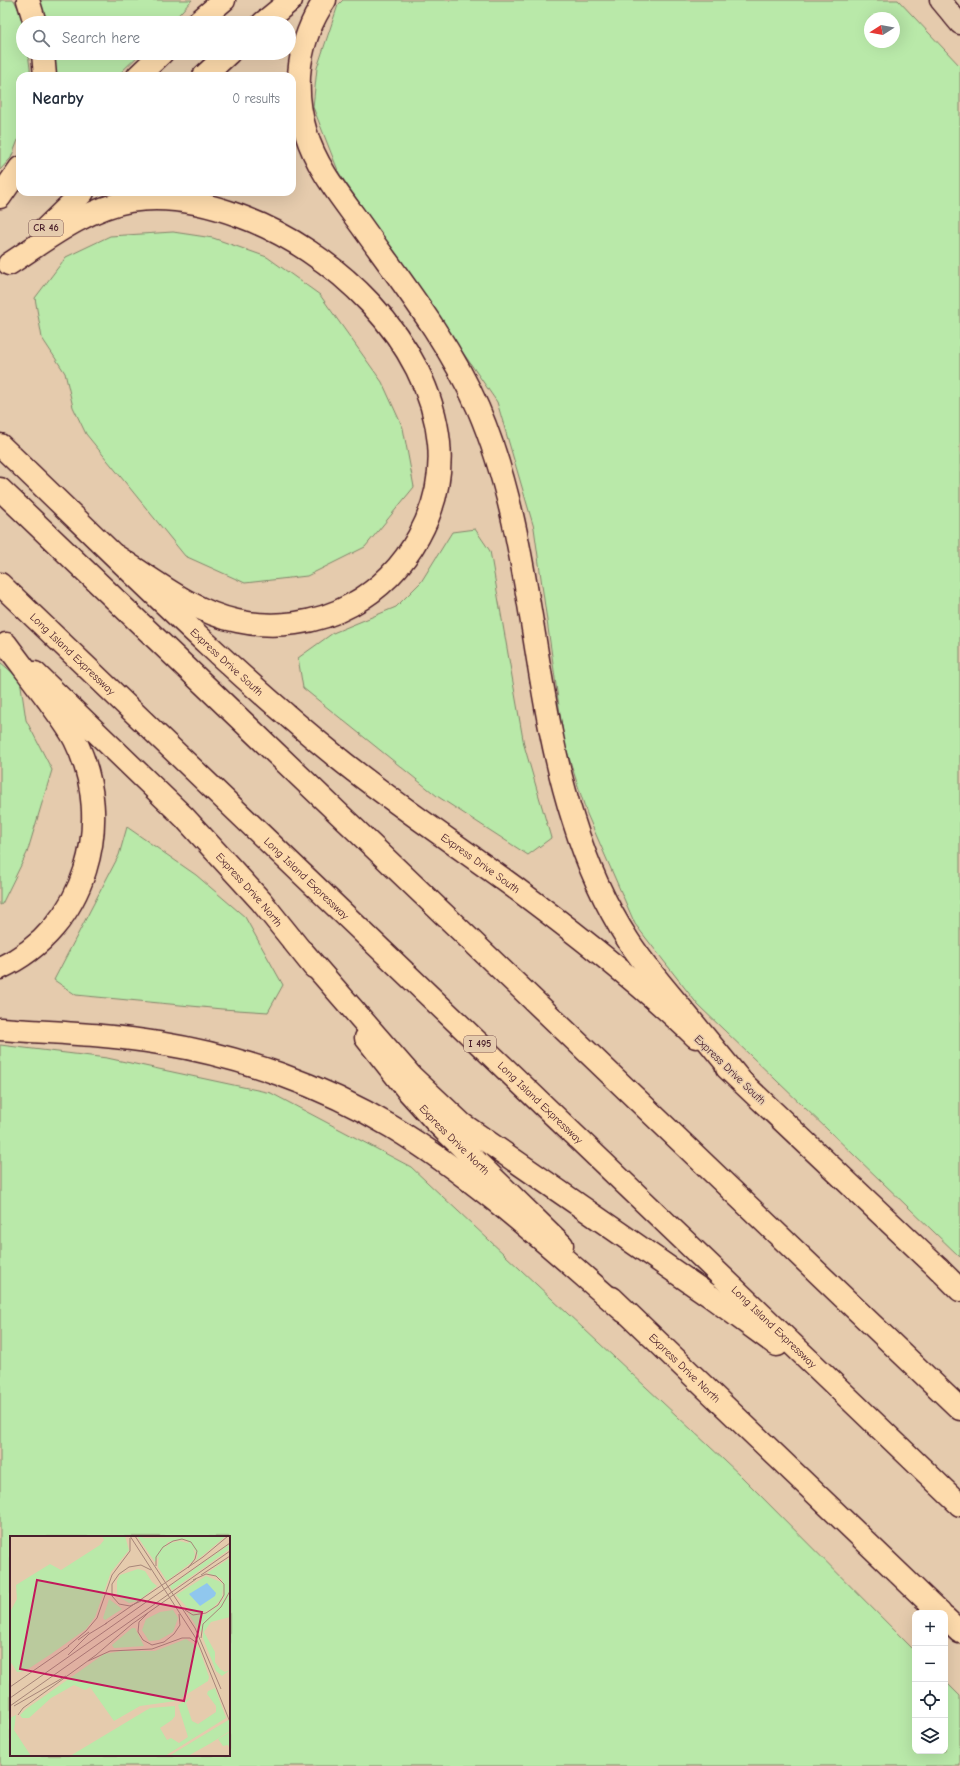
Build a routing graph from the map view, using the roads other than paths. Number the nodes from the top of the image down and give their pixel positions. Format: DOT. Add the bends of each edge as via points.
graph roads {
  1 [pos="28,0"];
  2 [pos="224,0"];
  3 [pos="291,0"];
  4 [pos="325,0"];
  5 [pos="940,0"];
  6 [pos="34,16"];
  7 [pos="205,16"];
  8 [pos="272,16"];
  9 [pos="960,24"];
  10 [pos="44,60"];
  11 [pos="155,60"];
  12 [pos="221,60"];
  13 [pos="45,72"];
  14 [pos="142,72"];
  15 [pos="208,72"];
  16 [pos="16,174"];
  17 [pos="16,193"];
  18 [pos="79,196"];
  19 [pos="0,197"];
  20 [pos="0,209"];
  21 [pos="4,268"];
  22 [pos="0,445"];
  23 [pos="0,489"];
  24 [pos="116,556"];
  25 [pos="0,584"];
  26 [pos="3,641"];
  27 [pos="303,952"];
  28 [pos="0,968"];
  29 [pos="0,1029"];
  30 [pos="741,1081"];
  31 [pos="939,1269"];
  32 [pos="960,1284"];
  33 [pos="960,1290"];
  34 [pos="625,1312"];
  35 [pos="851,1400"];
  36 [pos="960,1408"];
  37 [pos="960,1505"];
  38 [pos="937,1610"];
  39 [pos="948,1621"];
  40 [pos="960,1632"];
  1 -- 6 [label="main road"];
  2 -- 7 [label="main road"];
  3 -- 8 [label="main road"];
  4 -- 30 [label="main road" via="307,34 299,67 301,110 311,149 329,180 442,340 467,385 488,433 504,481 517,534 559,773 573,820 594,874 614,917 639,956"];
  5 -- 9 [label="street"];
  10 -- 13 [label="main road"];
  11 -- 14 [label="main road"];
  12 -- 15 [label="main road"];
  16 -- 19 [label="main road"];
  17 -- 20 [label="main road"];
  18 -- 21 [label="main road, CR 46"];
  21 -- 24 [label="main road" via="84,217 115,204 143,199 167,199 205,204 226,210 290,238 345,277 391,329 416,369 431,404 439,445 439,464 433,504 425,525 401,563 385,580 352,605 296,623 256,624 236,621 196,607"];
  22 -- 24 [label="main road, Express Drive South"];
  23 -- 36 [label="main road"];
  24 -- 30 [label="main road, Express Drive South" via="204,641 303,730 383,793 593,948 662,1006"];
  25 -- 35 [label="main road, Long Island Expressway / I 495"];
  26 -- 27 [label="main road, Express Drive North" via="184,817 261,901"];
  26 -- 28 [label="main road" via="75,739 88,775 94,812 92,844 86,868 72,901 49,932 18,958"];
  27 -- 34 [label="main road, Express Drive North" via="408,1091 436,1122 579,1262"];
  27 -- 35 [label="main road" via="411,1076 462,1124 710,1296"];
  29 -- 34 [label="main road" via="159,1042 252,1066 327,1094 391,1127 452,1168"];
  30 -- 31 [label="main road, Express Drive South"];
  31 -- 32 [label="street, Express Drive South"];
  31 -- 33 [label="main road"];
  34 -- 38 [label="main road, Express Drive North"];
  35 -- 37 [label="main road, Long Island Expressway / I 495"];
  39 -- 40 [label="main road"];
}
